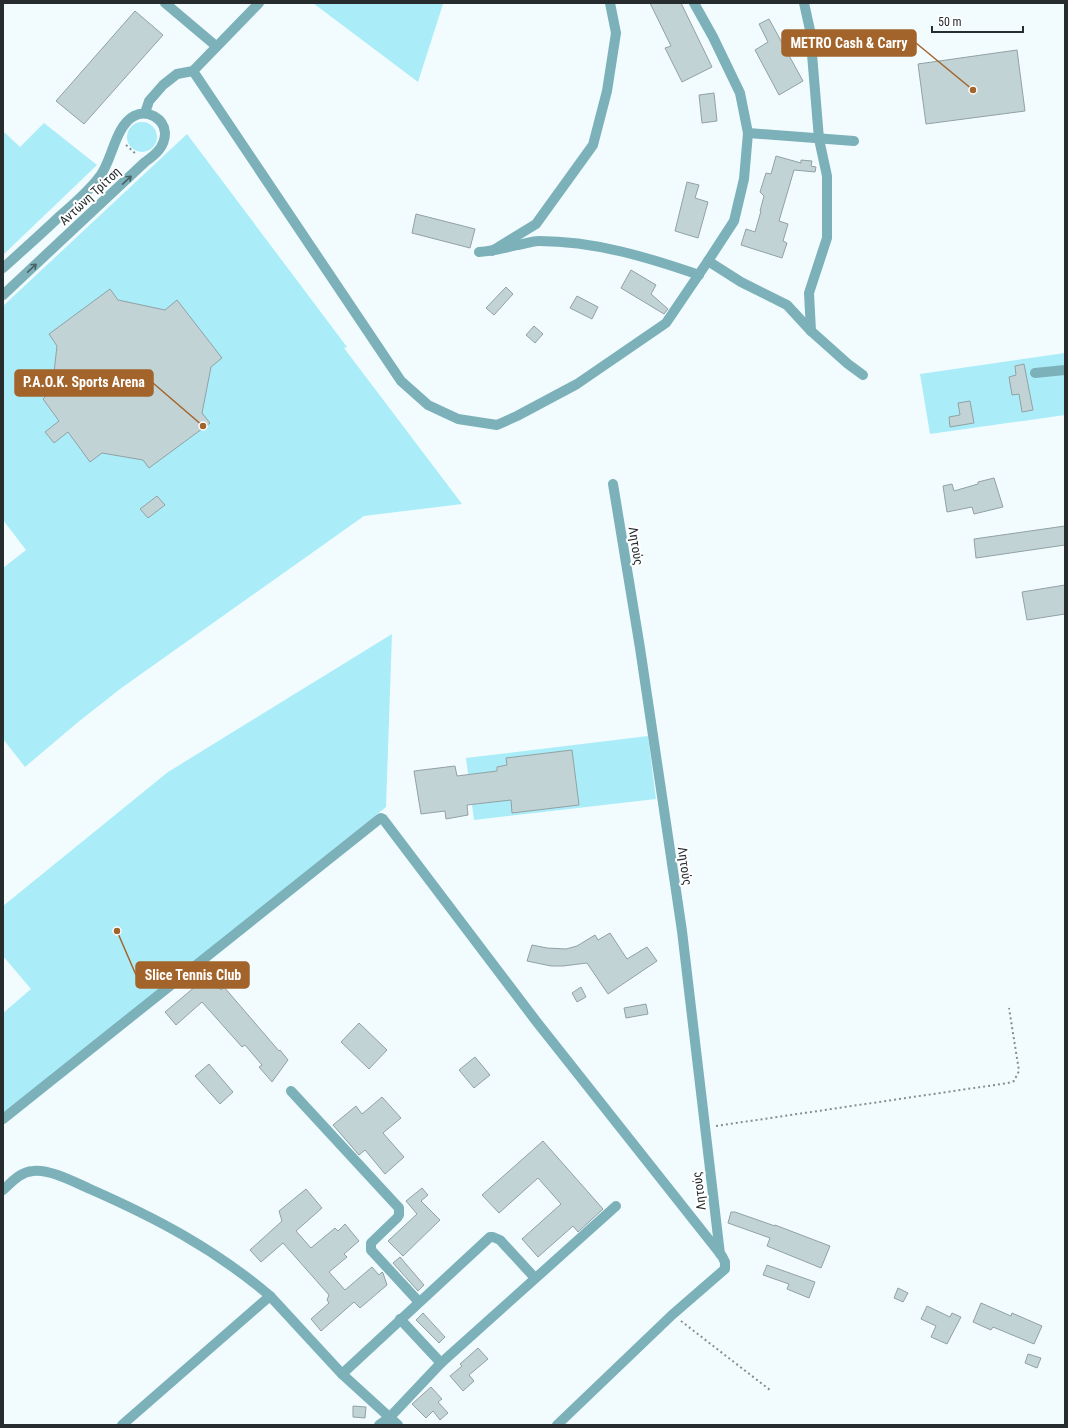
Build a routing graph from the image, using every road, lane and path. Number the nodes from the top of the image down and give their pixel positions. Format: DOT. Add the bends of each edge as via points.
graph roads {
  1 [pos="165,3"];
  2 [pos="259,3"];
  3 [pos="610,3"];
  4 [pos="694,3"];
  5 [pos="804,3"];
  6 [pos="216,46"];
  7 [pos="193,71"];
  8 [pos="145,113"];
  9 [pos="748,133"];
  10 [pos="117,137"];
  11 [pos="820,139"];
  12 [pos="854,141"];
  13 [pos="145,162"];
  14 [pos="492,250"];
  15 [pos="479,252"];
  16 [pos="708,261"];
  17 [pos="3,268"];
  18 [pos="699,275"];
  19 [pos="3,295"];
  20 [pos="811,331"];
  21 [pos="1065,370"];
  22 [pos="1035,373"];
  23 [pos="864,375"];
  24 [pos="613,484"];
  25 [pos="1009,1008"];
  26 [pos="291,1091"];
  27 [pos="3,1119"];
  28 [pos="705,1128"];
  29 [pos="3,1190"];
  30 [pos="616,1206"];
  31 [pos="720,1254"];
  32 [pos="536,1278"];
  33 [pos="270,1296"];
  34 [pos="419,1302"];
  35 [pos="672,1315"];
  36 [pos="400,1319"];
  37 [pos="440,1363"];
  38 [pos="342,1374"];
  39 [pos="770,1390"];
  40 [pos="390,1417"];
  41 [pos="122,1425"];
  42 [pos="379,1425"];
  43 [pos="398,1425"];
  44 [pos="557,1425"];
  1 -- 6 [label="street"];
  2 -- 6 [label="street"];
  3 -- 14 [label="street" via="616,33 607,91 592,145 536,224"];
  4 -- 9 [label="street" via="714,37 740,93"];
  5 -- 11 [label="street" via="810,30"];
  6 -- 7 [label="street"];
  7 -- 8 [label="street" via="177,74 163,85 149,101"];
  7 -- 18 [label="street" via="401,381 428,405 458,419 497,425 577,384 666,323"];
  8 -- 10 [label="street, Αντώνη Τρίτση" via="133,117"];
  8 -- 13 [label="street, Αντώνη Τρίτση" via="156,117 164,127 164,140 159,150"];
  9 -- 11 [label="street"];
  9 -- 16 [label="street" via="744,179 734,221"];
  10 -- 13 [label="path"];
  10 -- 17 [label="street, Αντώνη Τρίτση" via="101,175 79,199"];
  11 -- 12 [label="street"];
  11 -- 20 [label="street" via="827,176 827,238 809,293"];
  19 -- 13 [label="street, Αντώνη Τρίτση, one-way"];
  14 -- 15 [label="street"];
  14 -- 18 [label="street" via="537,241 574,243 616,250"];
  16 -- 18 [label="street"];
  16 -- 20 [label="street" via="741,282 787,305"];
  20 -- 23 [label="street"];
  21 -- 22 [label="street"];
  24 -- 28 [label="street, Λητούς" via="682,931"];
  25 -- 28 [label="path" via="1019,1070 1014,1081"];
  26 -- 34 [label="street" via="398,1205 399,1215 374,1240 371,1250"];
  27 -- 31 [label="street" via="381,818"];
  28 -- 31 [label="street, Λητούς"];
  29 -- 33 [label="street" via="23,1173 32,1171 64,1178 143,1214 196,1242 249,1278"];
  30 -- 32 [label="street"];
  31 -- 35 [label="street, Λητούς" via="725,1262 725,1269"];
  32 -- 34 [label="street" via="500,1240 490,1237"];
  32 -- 37 [label="street"];
  33 -- 38 [label="street"];
  33 -- 41 [label="street"];
  34 -- 36 [label="street"];
  35 -- 39 [label="path"];
  35 -- 44 [label="street"];
  36 -- 37 [label="street"];
  36 -- 38 [label="street"];
  37 -- 40 [label="street"];
  38 -- 40 [label="street"];
  40 -- 42 [label="street"];
  40 -- 43 [label="street"];
}
